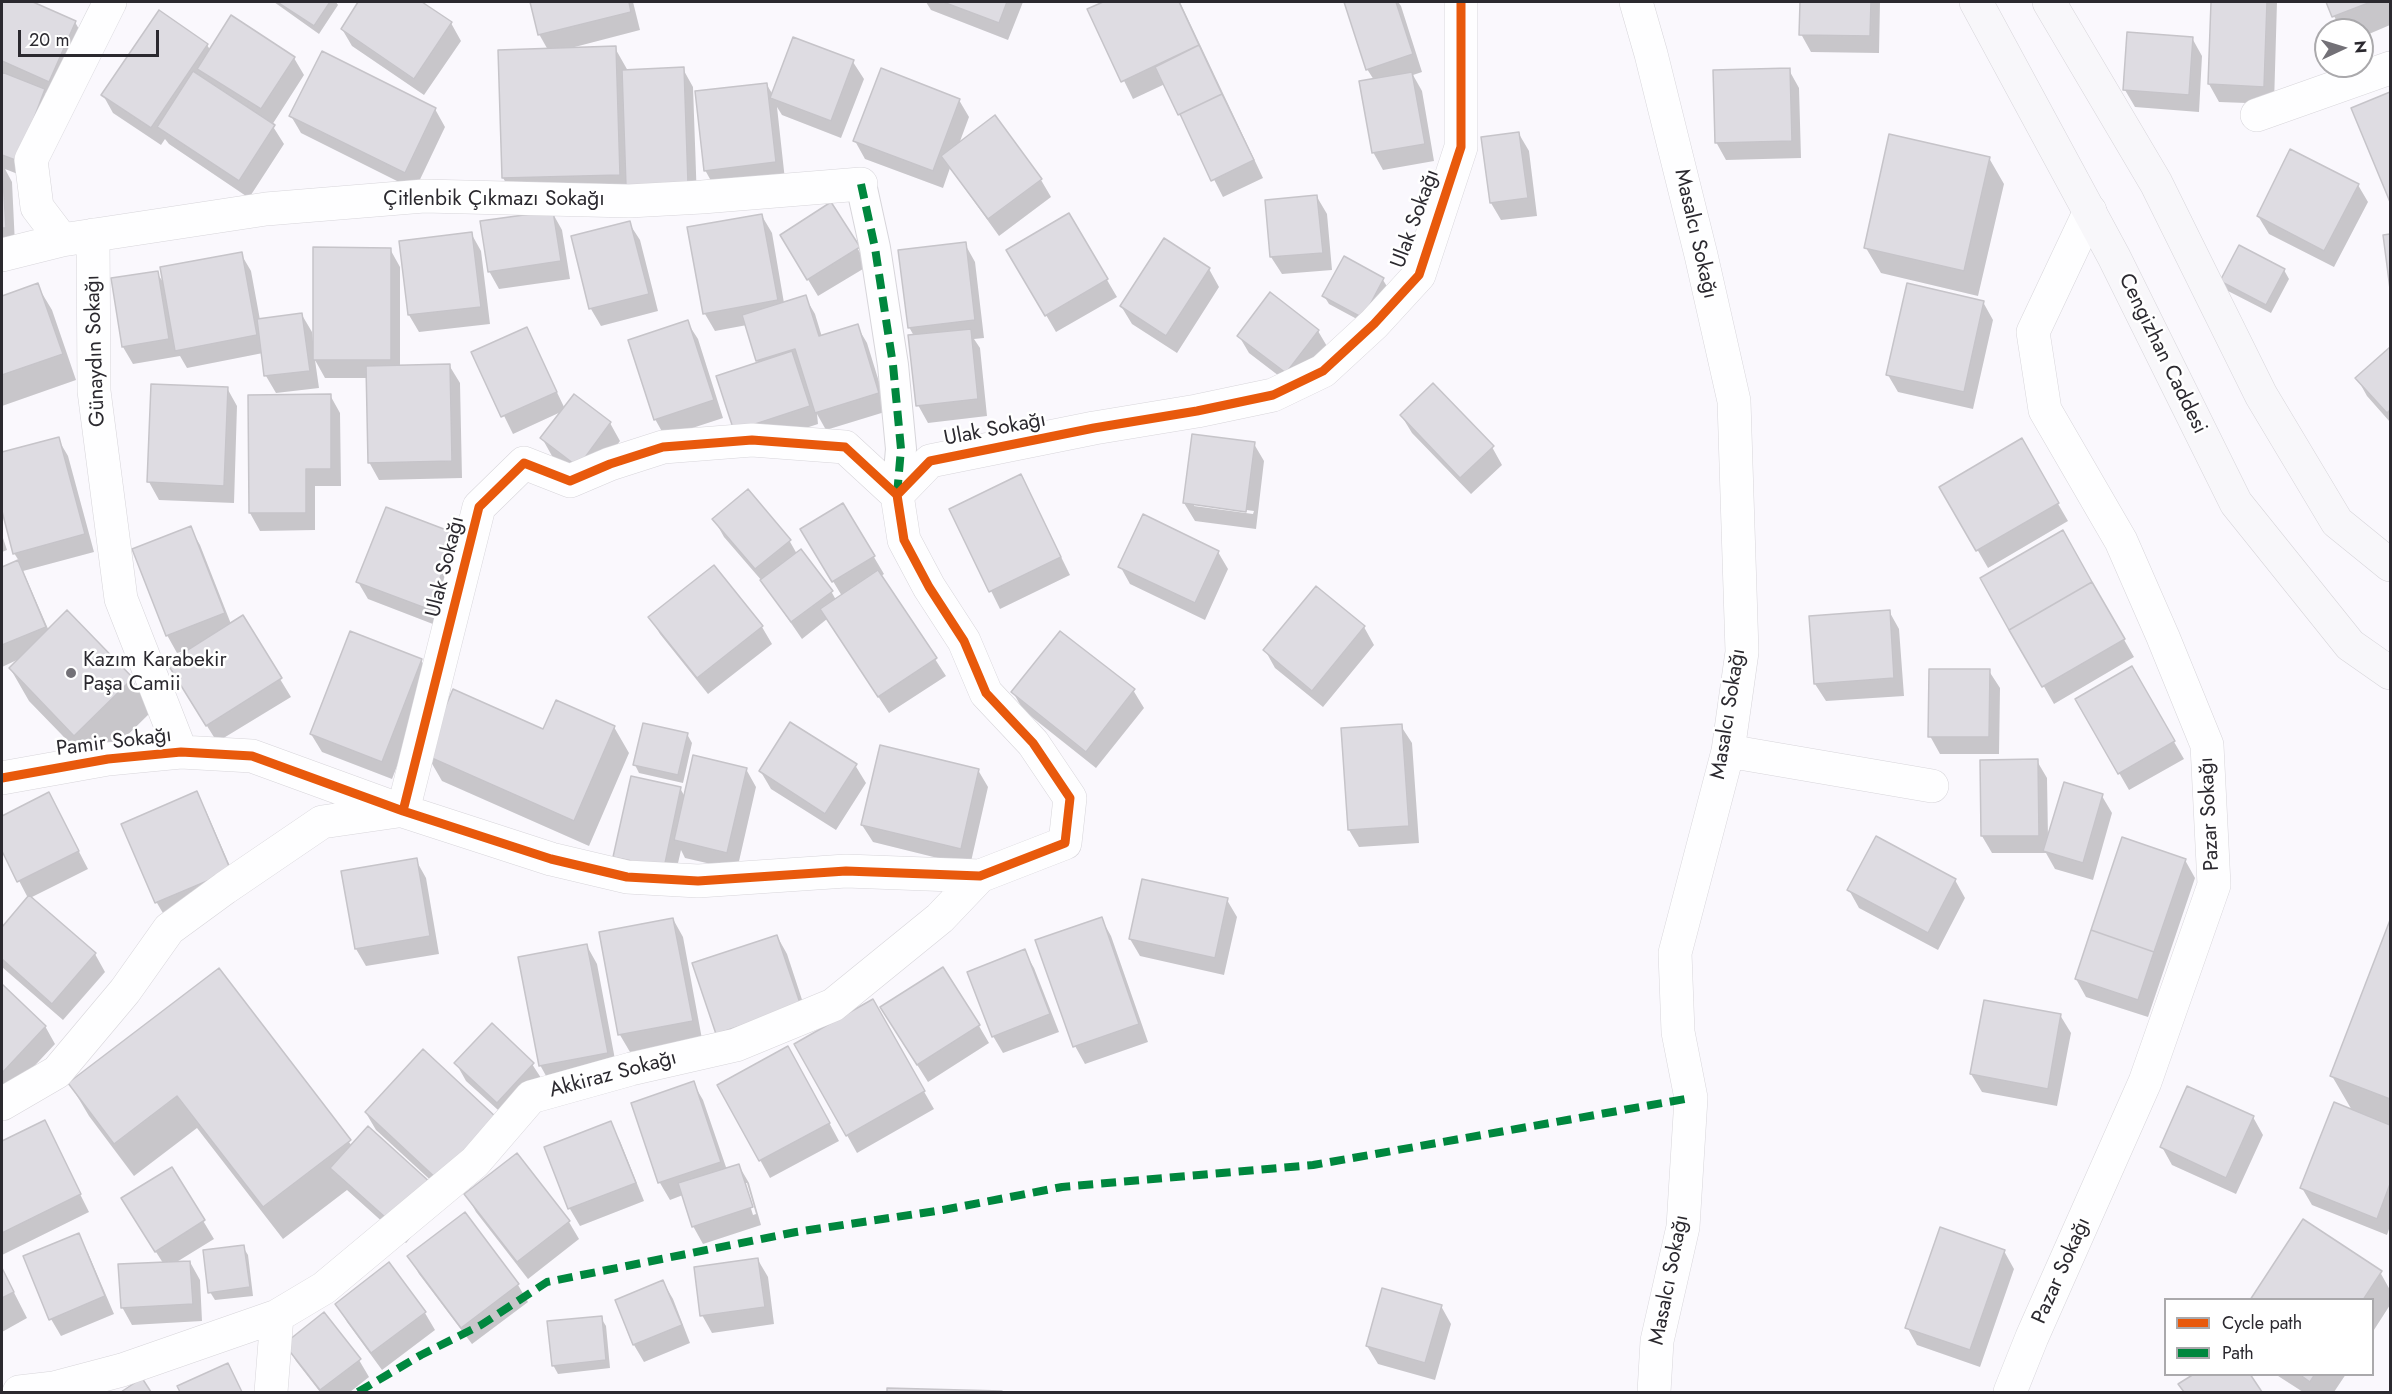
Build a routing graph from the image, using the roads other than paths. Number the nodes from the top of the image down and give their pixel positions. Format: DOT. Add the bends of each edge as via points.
graph roads {
  1 [pos="110,2"];
  2 [pos="1461,2"];
  3 [pos="1636,2"];
  4 [pos="1976,2"];
  5 [pos="2049,2"];
  6 [pos="2391,68"];
  7 [pos="2257,115"];
  8 [pos="861,184"];
  9 [pos="2090,211"];
  10 [pos="77,238"];
  11 [pos="2,255"];
  12 [pos="897,495"];
  13 [pos="2391,566"];
  14 [pos="2391,673"];
  15 [pos="1728,751"];
  16 [pos="181,752"];
  17 [pos="2,778"];
  18 [pos="1932,786"];
  19 [pos="403,811"];
  20 [pos="980,876"];
  21 [pos="2,1104"];
  22 [pos="278,1316"];
  23 [pos="19,1392"];
  24 [pos="271,1392"];
  25 [pos="1654,1392"];
  26 [pos="2010,1392"];
  1 -- 10 [label="street" via="31,160 37,207"];
  2 -- 12 [label="street, Ulak Sokağı" via="1461,147 1419,275 1323,371 1273,395 930,461"];
  3 -- 15 [label="street, Masalcı Sokağı" via="1699,244 1734,401 1742,652"];
  4 -- 9 [label="main road, Cengizhan Caddesi"];
  5 -- 13 [label="main road" via="2156,183 2261,395 2337,522"];
  6 -- 7 [label="street"];
  8 -- 10 [label="street, Çitlenbik Çıkmazı Sokağı" via="629,201 424,196 266,209"];
  8 -- 12 [label="street" via="893,365 901,449"];
  9 -- 14 [label="main road, Cengizhan Caddesi" via="2236,503 2349,645"];
  9 -- 26 [label="street, Pazar Sokağı" via="2033,332 2045,410 2121,541 2207,745 2214,885 2145,1082"];
  10 -- 11 [label="street, Çitlenbik Çıkmazı Sokağı"];
  10 -- 16 [label="street, Günaydın Sokağı" via="121,599"];
  12 -- 19 [label="street, Ulak Sokağı" via="845,447 752,440 663,447 570,481 524,463 479,507"];
  12 -- 20 [label="street" via="904,540 964,641 986,693 1033,743 1070,798 1065,843"];
  15 -- 18 [label="street"];
  15 -- 25 [label="street, Masalcı Sokağı" via="1675,952 1678,1032 1691,1098 1683,1227 1657,1341"];
  16 -- 17 [label="street, Pamir Sokağı" via="108,759"];
  16 -- 19 [label="street, Pamir Sokağı" via="252,756"];
  19 -- 20 [label="street, Pamir Sokağı" via="551,859 627,878 698,881 846,871"];
  19 -- 21 [label="street" via="322,822 225,888 169,929 57,1072"];
  20 -- 22 [label="street, Akkiraz Sokağı" via="940,918 833,1005 736,1045 531,1097 475,1162 324,1288"];
  22 -- 23 [label="street, Akkiraz Sokağı" via="122,1370 54,1388"];
  22 -- 24 [label="street"];
}
